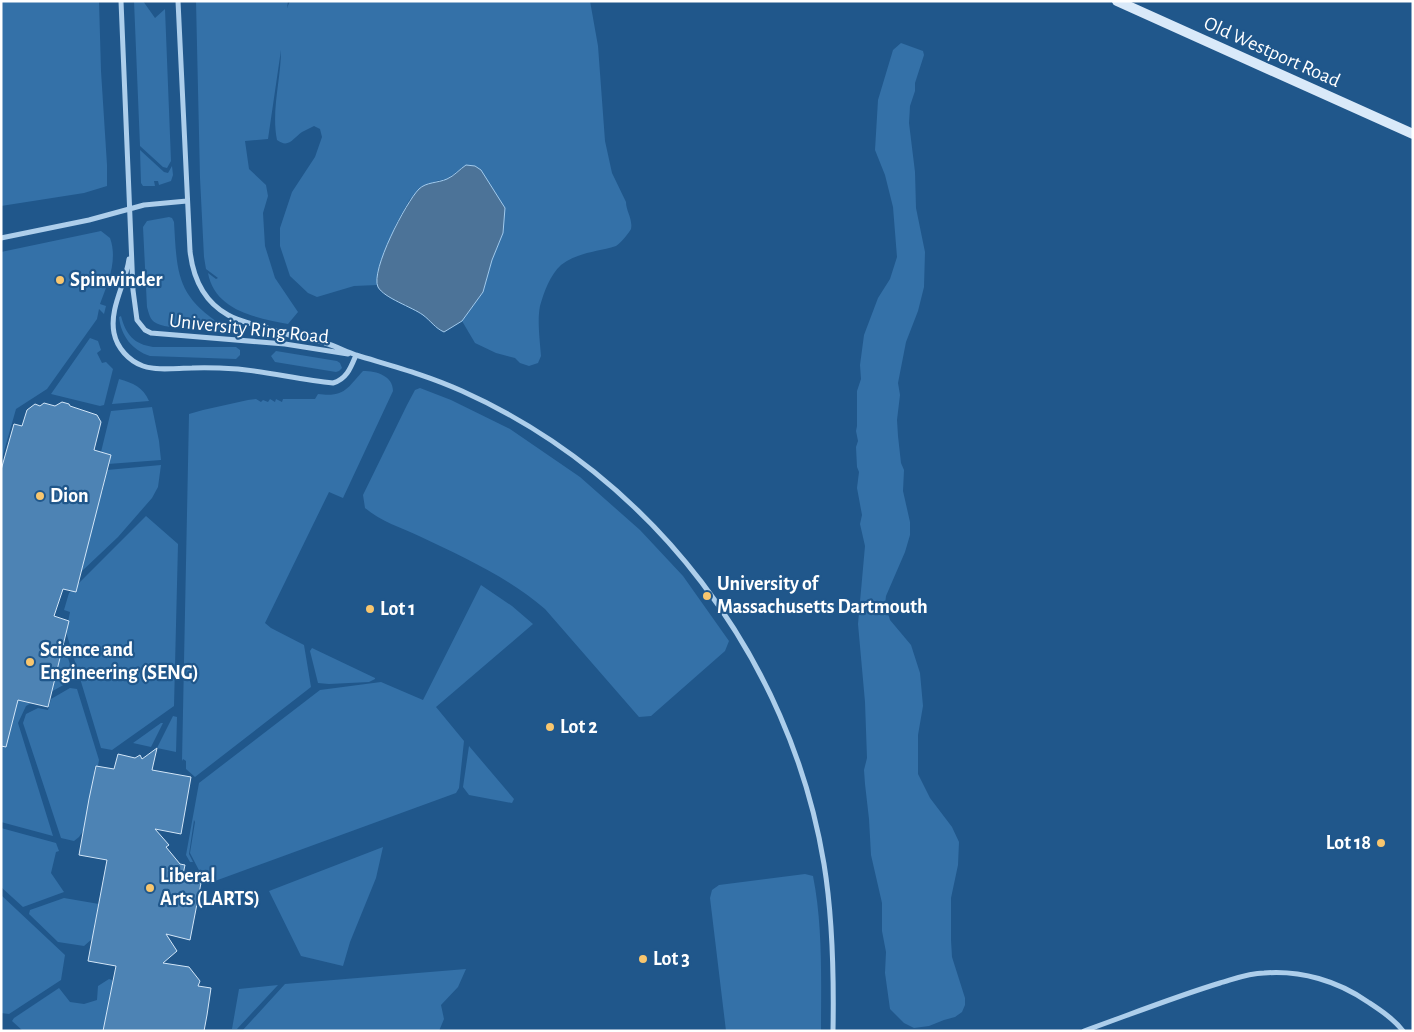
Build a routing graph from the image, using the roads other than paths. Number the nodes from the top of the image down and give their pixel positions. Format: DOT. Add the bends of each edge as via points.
graph roads {
  1 [pos="121,1"];
  2 [pos="178,1"];
  3 [pos="1117,1"];
  4 [pos="1129,3"];
  5 [pos="1413,134"];
  6 [pos="187,201"];
  7 [pos="130,208"];
  8 [pos="1,238"];
  9 [pos="131,247"];
  10 [pos="356,354"];
  11 [pos="833,1031"];
  12 [pos="1084,1031"];
  13 [pos="1403,1031"];
  1 -- 7 [label="street, University Ring Road"];
  2 -- 6 [label="street, University Ring Road"];
  3 -- 4 [label="main road, Old Westport Road"];
  4 -- 5 [label="main road, Old Westport Road" via="1197,38"];
  6 -- 7 [label="street"];
  6 -- 10 [label="street, University Ring Road" via="192,266 199,286 211,302 240,321 323,342"];
  7 -- 8 [label="street"];
  7 -- 9 [label="street, University Ring Road"];
  9 -- 10 [label="street, University Ring Road" via="136,313 141,325 151,333 284,344"];
  9 -- 10 [label="street" via="114,311 113,328 120,347 135,362 158,369 237,369 333,383 347,373"];
  10 -- 11 [label="street, University Ring Road" via="460,390 514,417 560,446 638,510 716,601 776,706 796,754 810,801 824,860 830,907"];
  12 -- 13 [label="street" via="1214,985 1279,972 1344,988 1381,1010"];
}
